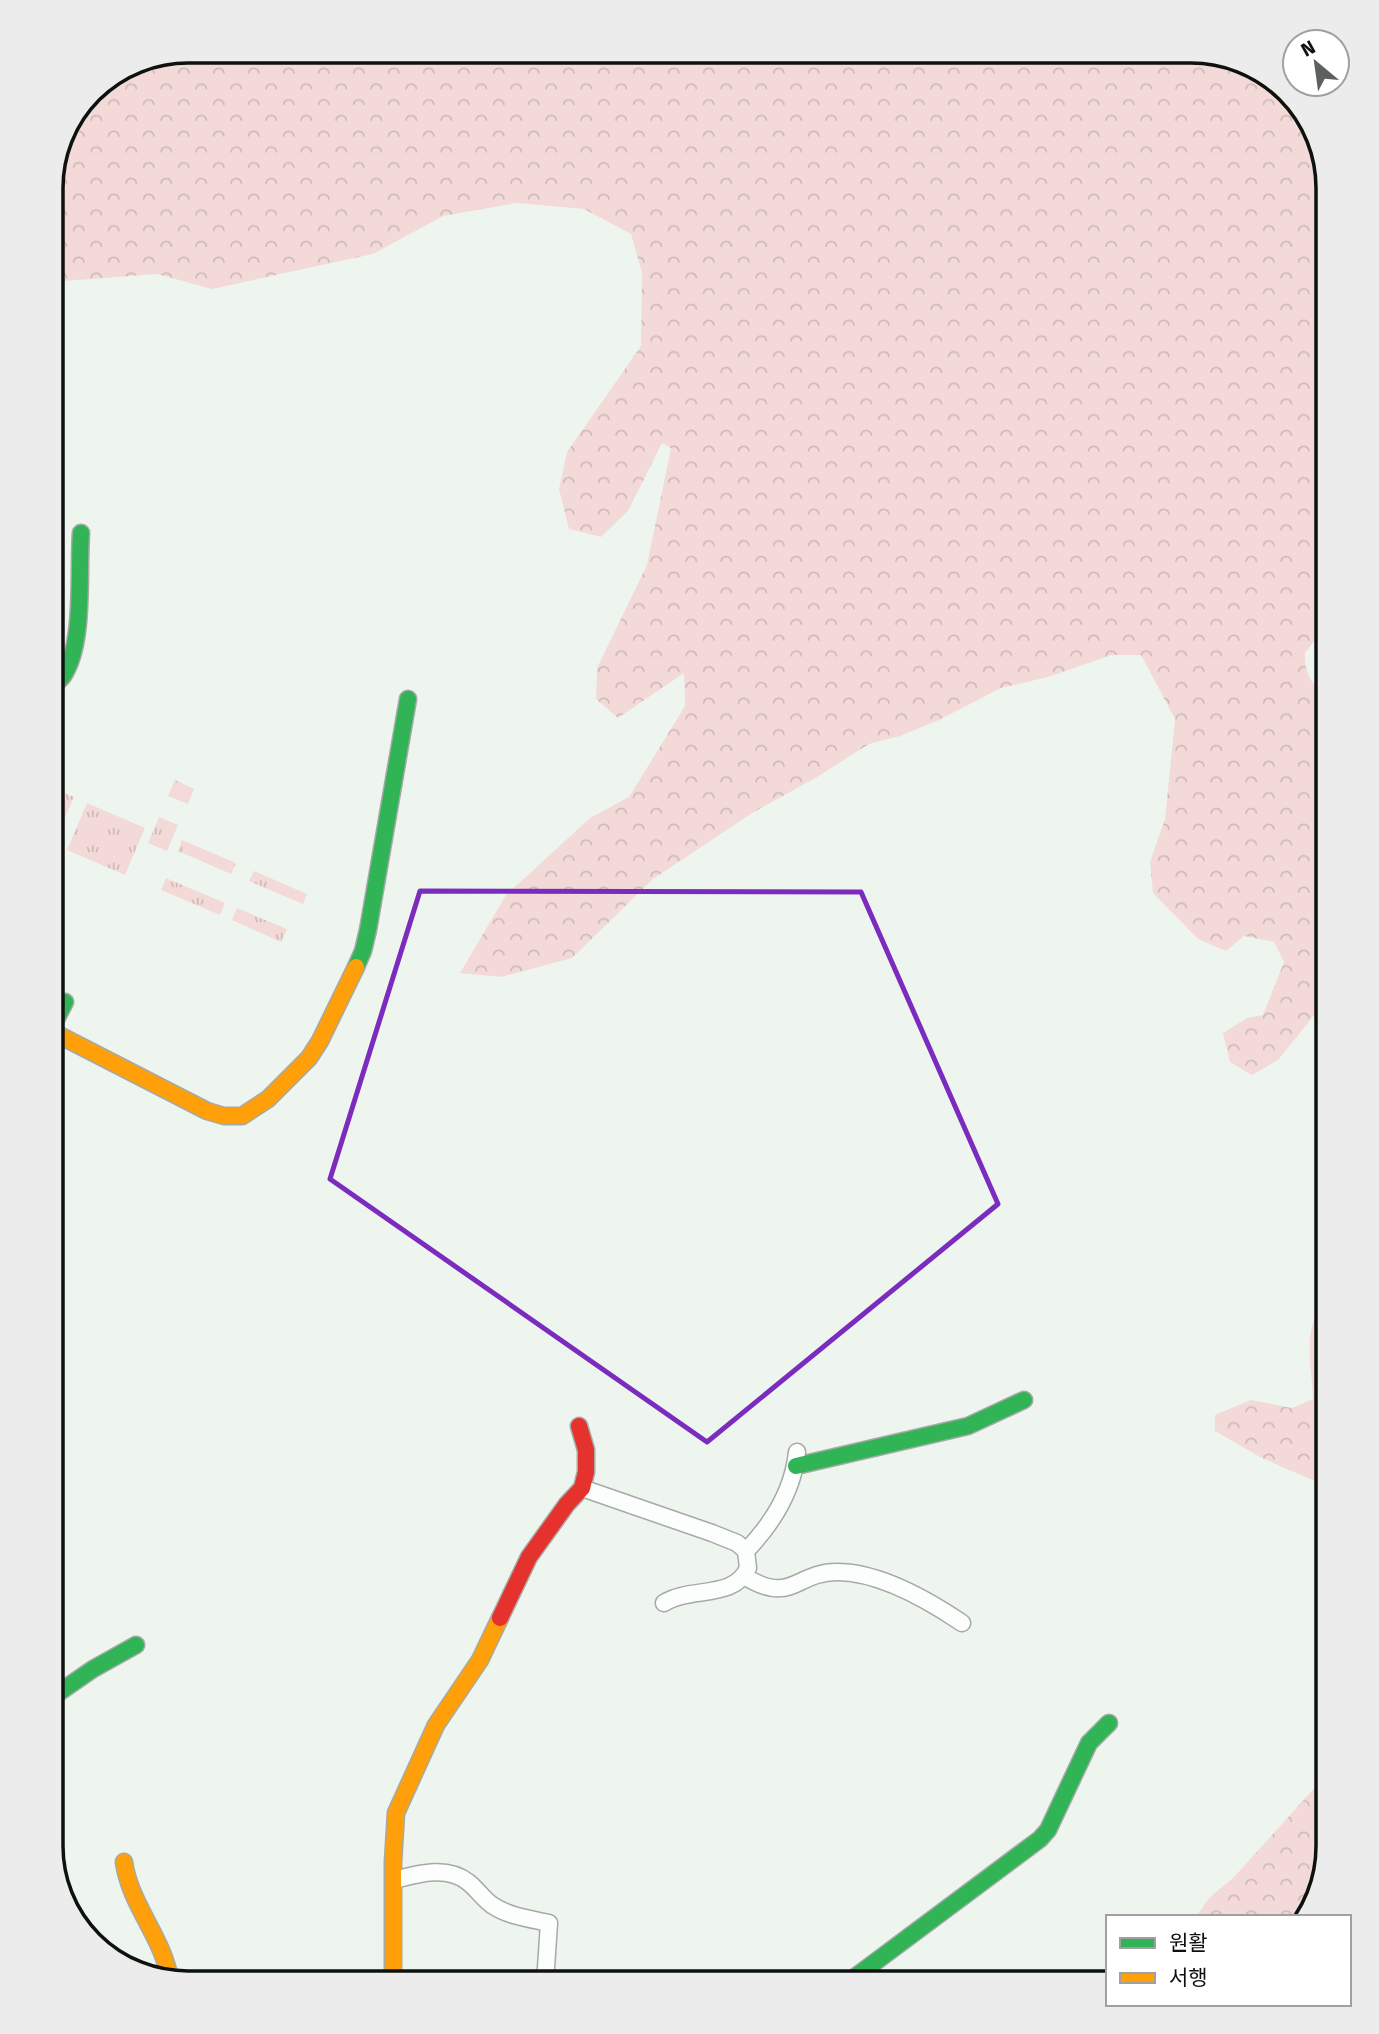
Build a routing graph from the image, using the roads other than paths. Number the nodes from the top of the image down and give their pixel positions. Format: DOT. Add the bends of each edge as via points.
graph roads {
  1 [pos="81,533"];
  2 [pos="63,677"];
  3 [pos="408,699"];
  4 [pos="65,1002"];
  5 [pos="63,1006"];
  6 [pos="63,1036"];
  7 [pos="1024,1400"];
  8 [pos="579,1426"];
  9 [pos="582,1488"];
  10 [pos="746,1551"];
  11 [pos="744,1576"];
  12 [pos="664,1603"];
  13 [pos="962,1623"];
  14 [pos="136,1645"];
  15 [pos="63,1690"];
  16 [pos="1109,1723"];
  17 [pos="124,1862"];
  18 [pos="394,1880"];
  19 [pos="169,1970"];
  20 [pos="393,1971"];
  21 [pos="546,1971"];
  22 [pos="863,1971"];
  1 -- 2 [label="street" via="77,634"];
  3 -- 6 [label="street" via="363,951 315,1049 293,1076 242,1116 224,1116"];
  4 -- 5 [label="street"];
  7 -- 10 [label="street" via="968,1426 797,1459 768,1528"];
  8 -- 9 [label="street" via="586,1450"];
  9 -- 10 [label="street" via="712,1533"];
  9 -- 18 [label="street" via="529,1557 480,1660 428,1741 396,1813"];
  10 -- 11 [label="street"];
  11 -- 12 [label="street" via="722,1590 677,1595"];
  11 -- 13 [label="street" via="773,1589 833,1572 850,1572 926,1599"];
  14 -- 15 [label="street"];
  16 -- 22 [label="street" via="1089,1743 1040,1839"];
  17 -- 19 [label="street" via="128,1881"];
  18 -- 20 [label="street"];
  18 -- 21 [label="street" via="425,1872 447,1873 466,1880 492,1905 512,1915 549,1923"];
}
